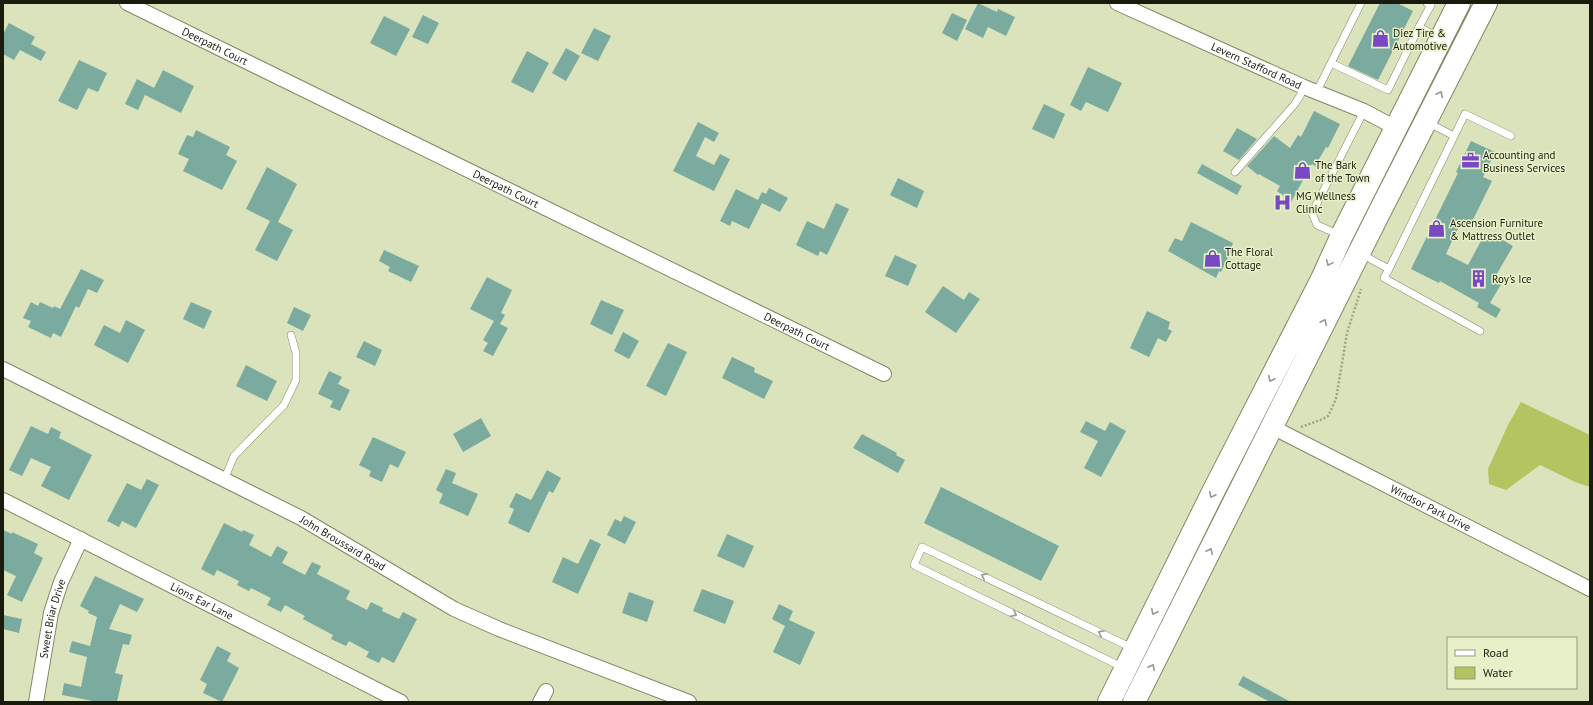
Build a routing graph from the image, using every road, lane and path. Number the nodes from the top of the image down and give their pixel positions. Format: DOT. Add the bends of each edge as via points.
graph roads {
  1 [pos="127,3"];
  2 [pos="1117,3"];
  3 [pos="1361,3"];
  4 [pos="1427,3"];
  5 [pos="1459,3"];
  6 [pos="1486,3"];
  7 [pos="1419,27"];
  8 [pos="1441,39"];
  9 [pos="1331,63"];
  10 [pos="1311,89"];
  11 [pos="1364,111"];
  12 [pos="1426,121"];
  13 [pos="1396,128"];
  14 [pos="1454,136"];
  15 [pos="1511,136"];
  16 [pos="1235,172"];
  17 [pos="1380,211"];
  18 [pos="1342,235"];
  19 [pos="1359,253"];
  20 [pos="1389,269"];
  21 [pos="1363,284"];
  22 [pos="1311,300"];
  23 [pos="1480,331"];
  24 [pos="292,334"];
  25 [pos="3,369"];
  26 [pos="884,374"];
  27 [pos="1292,388"];
  28 [pos="1272,427"];
  29 [pos="1293,429"];
  30 [pos="224,480"];
  31 [pos="3,500"];
  32 [pos="81,540"];
  33 [pos="1590,589"];
  34 [pos="1136,650"];
  35 [pos="1126,669"];
  36 [pos="36,702"];
  37 [pos="401,702"];
  38 [pos="689,702"];
  39 [pos="1109,702"];
  40 [pos="1134,702"];
  1 -- 26 [label="street, Deerpath Court"];
  2 -- 10 [label="street, Levern Stafford Road"];
  3 -- 9 [label="lane"];
  4 -- 7 [label="lane" via="1431,5"];
  5 -- 8 [label="main road"];
  12 -- 6 [label="main road, one-way"];
  7 -- 8 [label="lane"];
  7 -- 9 [label="lane" via="1388,90"];
  8 -- 13 [label="main road"];
  9 -- 10 [label="lane"];
  10 -- 11 [label="street, Levern Stafford Road"];
  10 -- 16 [label="lane" via="1300,96"];
  11 -- 13 [label="street, Levern Stafford Road"];
  11 -- 18 [label="lane" via="1312,213 1317,225"];
  12 -- 14 [label="lane"];
  12 -- 17 [label="main road"];
  13 -- 17 [label="main road" via="1402,139 1380,186"];
  13 -- 18 [label="main road"];
  14 -- 15 [label="lane" via="1465,114"];
  14 -- 20 [label="lane"];
  17 -- 19 [label="main road"];
  18 -- 22 [label="main road, one-way"];
  19 -- 20 [label="lane"];
  27 -- 19 [label="main road, one-way"];
  20 -- 23 [label="lane" via="1384,278"];
  21 -- 29 [label="path" via="1347,333 1336,399 1330,412 1323,419"];
  22 -- 27 [label="main road" via="1305,330 1290,360 1288,372"];
  22 -- 34 [label="main road, one-way"];
  24 -- 30 [label="lane" via="296,353 296,380 284,405 234,456"];
  25 -- 30 [label="street, John Broussard Road"];
  27 -- 28 [label="main road"];
  28 -- 33 [label="street, Windsor Park Drive"];
  40 -- 28 [label="main road, one-way"];
  30 -- 38 [label="street, John Broussard Road" via="301,518 454,609 499,629"];
  31 -- 32 [label="street, Lions Ear Lane"];
  32 -- 36 [label="street, Sweet Briar Drive" via="50,613"];
  32 -- 37 [label="street, Lions Ear Lane"];
  34 -- 35 [label="main road"];
  34 -- 35 [label="lane, one-way" via="922,547 914,565"];
  35 -- 39 [label="main road"];
}
